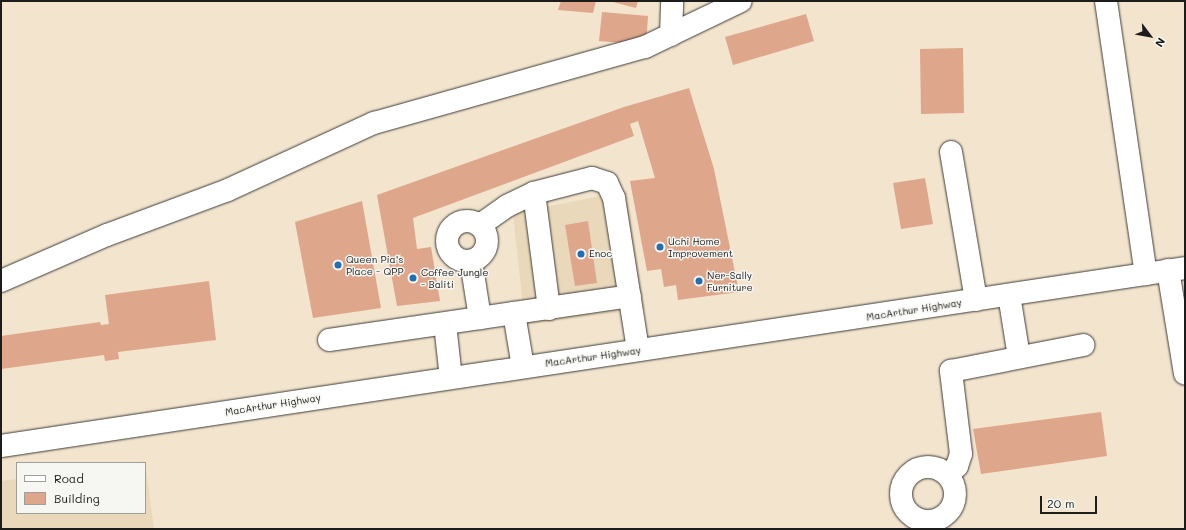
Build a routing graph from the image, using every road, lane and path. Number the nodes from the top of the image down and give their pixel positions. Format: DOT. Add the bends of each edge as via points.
graph roads {
  1 [pos="672,1"];
  2 [pos="741,1"];
  3 [pos="1106,1"];
  4 [pos="671,35"];
  5 [pos="951,152"];
  6 [pos="534,193"];
  7 [pos="480,225"];
  8 [pos="471,261"];
  9 [pos="1176,269"];
  10 [pos="1146,274"];
  11 [pos="1,281"];
  12 [pos="1009,295"];
  13 [pos="630,296"];
  14 [pos="976,300"];
  15 [pos="549,309"];
  16 [pos="514,313"];
  17 [pos="480,318"];
  18 [pos="445,324"];
  19 [pos="329,340"];
  20 [pos="1083,345"];
  21 [pos="638,350"];
  22 [pos="1019,357"];
  23 [pos="523,367"];
  24 [pos="1185,374"];
  25 [pos="451,378"];
  26 [pos="1,446"];
  27 [pos="948,475"];
  1 -- 4 [label="main road"];
  2 -- 4 [label="main road"];
  3 -- 10 [label="main road"];
  4 -- 11 [label="main road" via="644,47 374,123 228,190 107,236"];
  5 -- 14 [label="main road"];
  6 -- 7 [label="main road" via="507,206"];
  6 -- 13 [label="main road" via="592,178 607,183 614,198"];
  6 -- 15 [label="main road"];
  7 -- 8 [label="main road" via="487,242 482,254"];
  7 -- 8 [label="main road" via="474,222 461,222 454,225 447,236 448,250 452,255 464,261"];
  8 -- 17 [label="main road"];
  9 -- 10 [label="main road, MacArthur Highway"];
  9 -- 24 [label="main road"];
  10 -- 12 [label="main road, MacArthur Highway"];
  12 -- 14 [label="main road, MacArthur Highway"];
  12 -- 22 [label="main road"];
  13 -- 15 [label="main road"];
  13 -- 21 [label="main road"];
  14 -- 21 [label="main road, MacArthur Highway"];
  15 -- 16 [label="main road"];
  16 -- 17 [label="main road"];
  16 -- 23 [label="main road"];
  17 -- 18 [label="main road"];
  18 -- 19 [label="main road"];
  18 -- 25 [label="main road"];
  20 -- 22 [label="main road"];
  21 -- 23 [label="main road, MacArthur Highway"];
  22 -- 27 [label="main road" via="952,372 961,454 957,466"];
  23 -- 25 [label="main road, MacArthur Highway"];
  25 -- 26 [label="main road, MacArthur Highway"];
}
